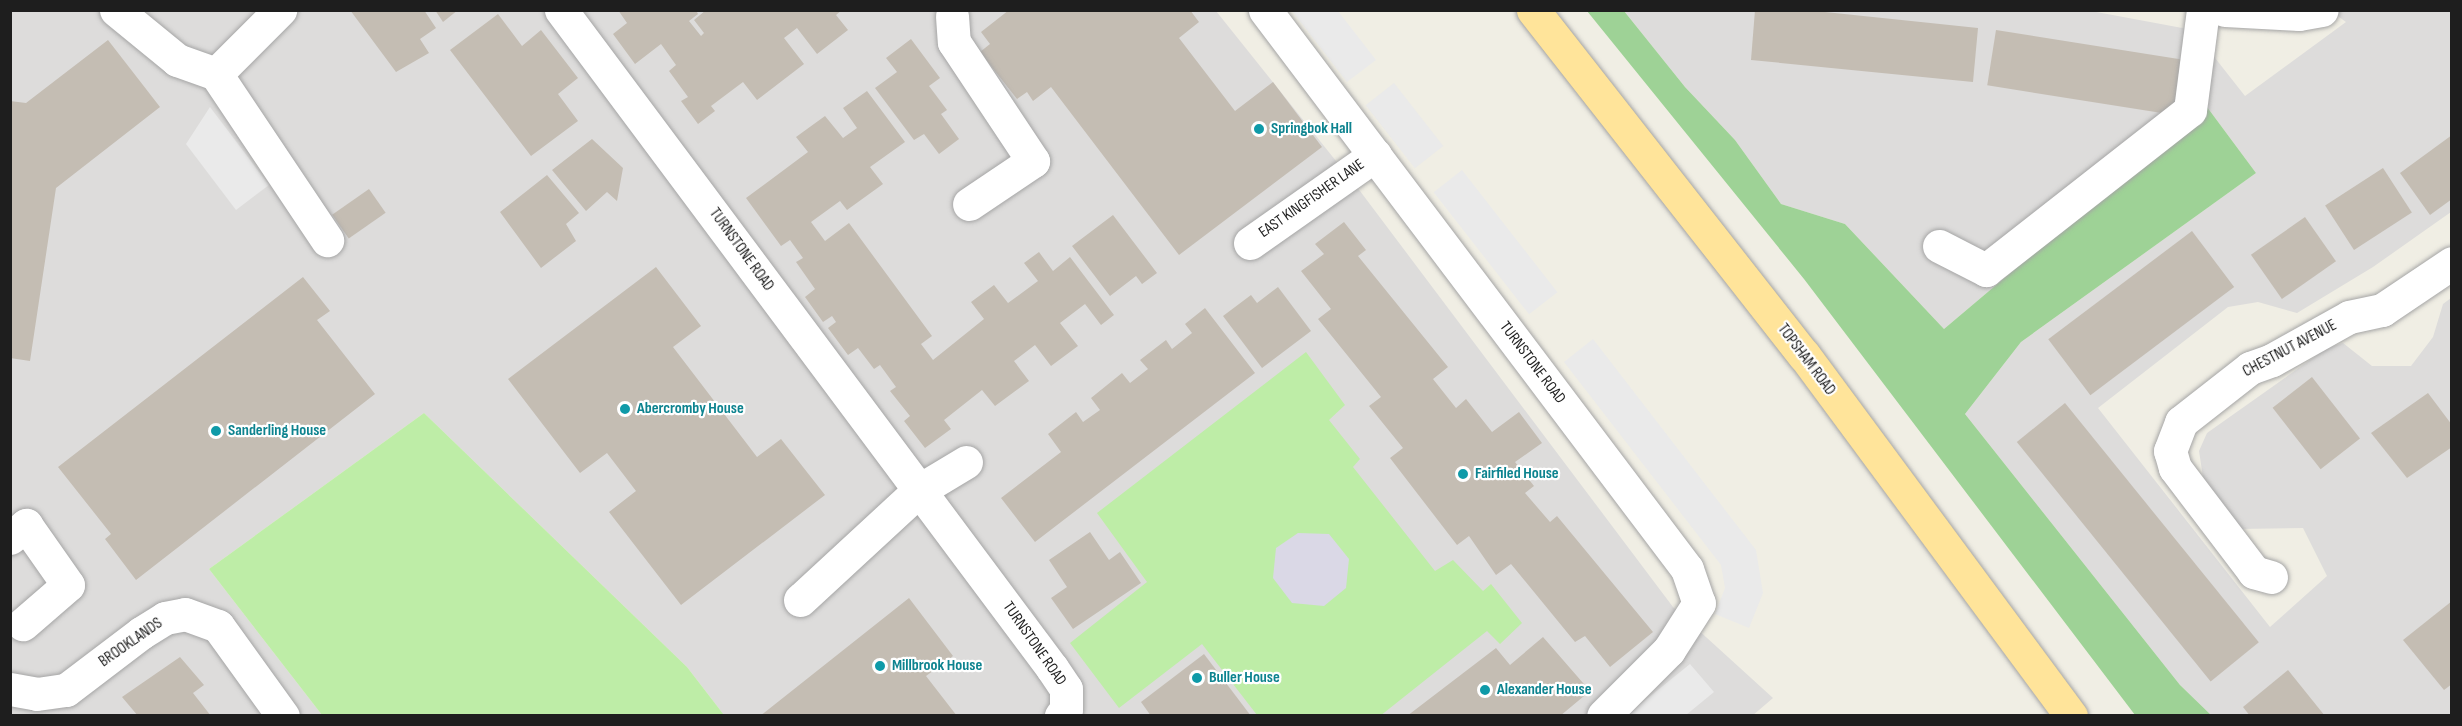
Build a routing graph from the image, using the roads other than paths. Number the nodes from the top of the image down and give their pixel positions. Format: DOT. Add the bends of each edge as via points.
graph roads {
  1 [pos="116,10"];
  2 [pos="280,10"];
  3 [pos="561,10"];
  4 [pos="1265,10"];
  5 [pos="1533,10"];
  6 [pos="2203,10"];
  7 [pos="2322,10"];
  8 [pos="950,12"];
  9 [pos="2233,12"];
  10 [pos="216,74"];
  11 [pos="1375,155"];
  12 [pos="969,204"];
  13 [pos="327,240"];
  14 [pos="1250,243"];
  15 [pos="1940,246"];
  16 [pos="2451,263"];
  17 [pos="966,462"];
  18 [pos="918,491"];
  19 [pos="10,538"];
  20 [pos="2271,577"];
  21 [pos="800,600"];
  22 [pos="23,624"];
  23 [pos="10,688"];
  24 [pos="283,716"];
  25 [pos="1061,716"];
  26 [pos="1603,716"];
  27 [pos="2071,716"];
  1 -- 10 [label="street" via="177,60"];
  2 -- 10 [label="street"];
  3 -- 18 [label="street, TURNSTONE ROAD"];
  4 -- 11 [label="street, TURNSTONE ROAD"];
  5 -- 27 [label="main road, TOPSHAM ROAD" via="1804,355"];
  6 -- 15 [label="street" via="2190,110 1986,270"];
  7 -- 9 [label="street"];
  8 -- 12 [label="street" via="954,42 1033,161"];
  10 -- 13 [label="street"];
  11 -- 14 [label="street, EAST KINGFISHER LANE"];
  11 -- 26 [label="street, TURNSTONE ROAD" via="1687,568 1699,603 1669,650"];
  16 -- 20 [label="street, CHESTNUT AVENUE" via="2382,310 2349,317 2250,368 2181,422 2170,451 2175,468 2254,572"];
  17 -- 18 [label="street"];
  18 -- 21 [label="street"];
  18 -- 25 [label="street, TURNSTONE ROAD" via="1066,689 1066,709"];
  19 -- 22 [label="street" via="26,525 68,585"];
  23 -- 24 [label="street, BROOKLANDS" via="37,694 66,690 141,633 165,618 185,614 218,626"];
}
